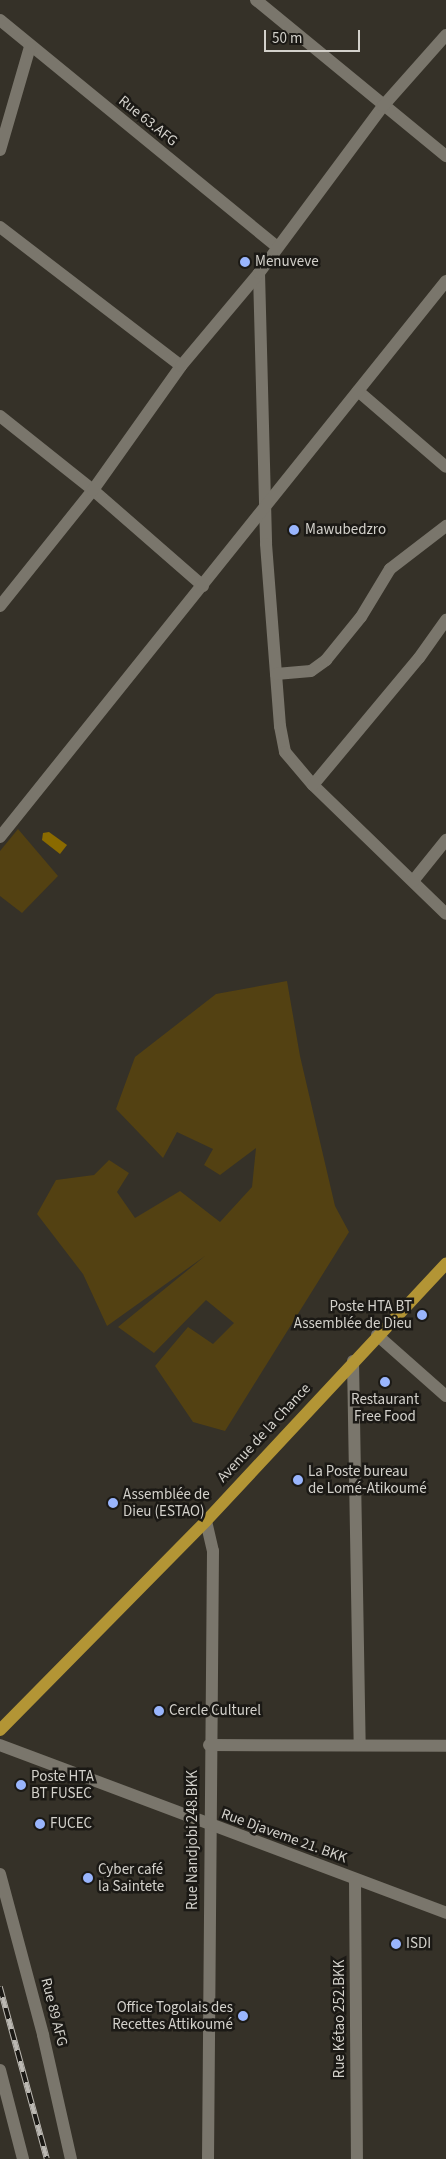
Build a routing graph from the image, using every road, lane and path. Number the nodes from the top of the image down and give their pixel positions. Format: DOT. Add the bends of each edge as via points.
graph roads {
  1 [pos="262,2"];
  2 [pos="0,20"];
  3 [pos="446,35"];
  4 [pos="30,47"];
  5 [pos="383,106"];
  6 [pos="0,150"];
  7 [pos="446,156"];
  8 [pos="0,227"];
  9 [pos="276,246"];
  10 [pos="259,273"];
  11 [pos="446,281"];
  12 [pos="181,366"];
  13 [pos="358,391"];
  14 [pos="0,416"];
  15 [pos="446,467"];
  16 [pos="93,490"];
  17 [pos="266,502"];
  18 [pos="446,526"];
  19 [pos="203,586"];
  20 [pos="0,606"];
  21 [pos="446,620"];
  22 [pos="276,674"];
  23 [pos="313,785"];
  24 [pos="0,837"];
  25 [pos="446,840"];
  26 [pos="413,881"];
  27 [pos="446,914"];
  28 [pos="446,1264"];
  29 [pos="377,1335"];
  30 [pos="353,1361"];
  31 [pos="446,1396"];
  32 [pos="206,1521"];
  33 [pos="0,1730"];
  34 [pos="360,1744"];
  35 [pos="0,1745"];
  36 [pos="209,1745"];
  37 [pos="446,1746"];
  38 [pos="210,1826"];
  39 [pos="0,1874"];
  40 [pos="355,1880"];
  41 [pos="446,1913"];
  42 [pos="0,2070"];
  43 [pos="4,2100"];
  44 [pos="22,2159"];
  45 [pos="71,2159"];
  46 [pos="208,2159"];
  47 [pos="357,2159"];
  1 -- 5 [label="street"];
  2 -- 4 [label="street, Rue 63.AFG"];
  3 -- 5 [label="street"];
  4 -- 6 [label="street"];
  4 -- 9 [label="street, Rue 63.AFG"];
  5 -- 7 [label="street"];
  5 -- 9 [label="street"];
  8 -- 12 [label="street"];
  9 -- 10 [label="street"];
  10 -- 12 [label="street"];
  10 -- 17 [label="street"];
  11 -- 13 [label="street"];
  12 -- 16 [label="street"];
  13 -- 15 [label="street"];
  13 -- 17 [label="street"];
  14 -- 16 [label="street"];
  16 -- 19 [label="street"];
  16 -- 20 [label="street"];
  17 -- 19 [label="street"];
  17 -- 22 [label="street"];
  18 -- 22 [label="street" via="390,569 361,617 326,660 311,671"];
  19 -- 24 [label="street"];
  21 -- 23 [label="street" via="419,658"];
  22 -- 23 [label="street" via="285,752"];
  23 -- 26 [label="street"];
  25 -- 26 [label="street"];
  26 -- 27 [label="street"];
  28 -- 29 [label="main road, Avenue de la Chance"];
  29 -- 30 [label="main road, Avenue de la Chance"];
  29 -- 31 [label="street"];
  30 -- 32 [label="main road, Avenue de la Chance"];
  30 -- 34 [label="street"];
  32 -- 33 [label="main road, Avenue de la Chance"];
  32 -- 36 [label="street, Rue Nandjobi 248.BKK" via="213,1551"];
  34 -- 36 [label="street"];
  34 -- 37 [label="street"];
  35 -- 38 [label="street, Rue Djaveme 21. BKK"];
  36 -- 38 [label="street, Rue Nandjobi 248.BKK"];
  38 -- 40 [label="street, Rue Djaveme 21. BKK"];
  38 -- 46 [label="street, Rue Nandjobi 248.BKK"];
  39 -- 45 [label="street, Rue 89 AFG" via="43,2035"];
  40 -- 41 [label="street, Rue Djaveme 21. BKK"];
  40 -- 47 [label="street, Rue Kétao 252.BKK"];
  42 -- 43 [label="street"];
  43 -- 44 [label="street"];
}
